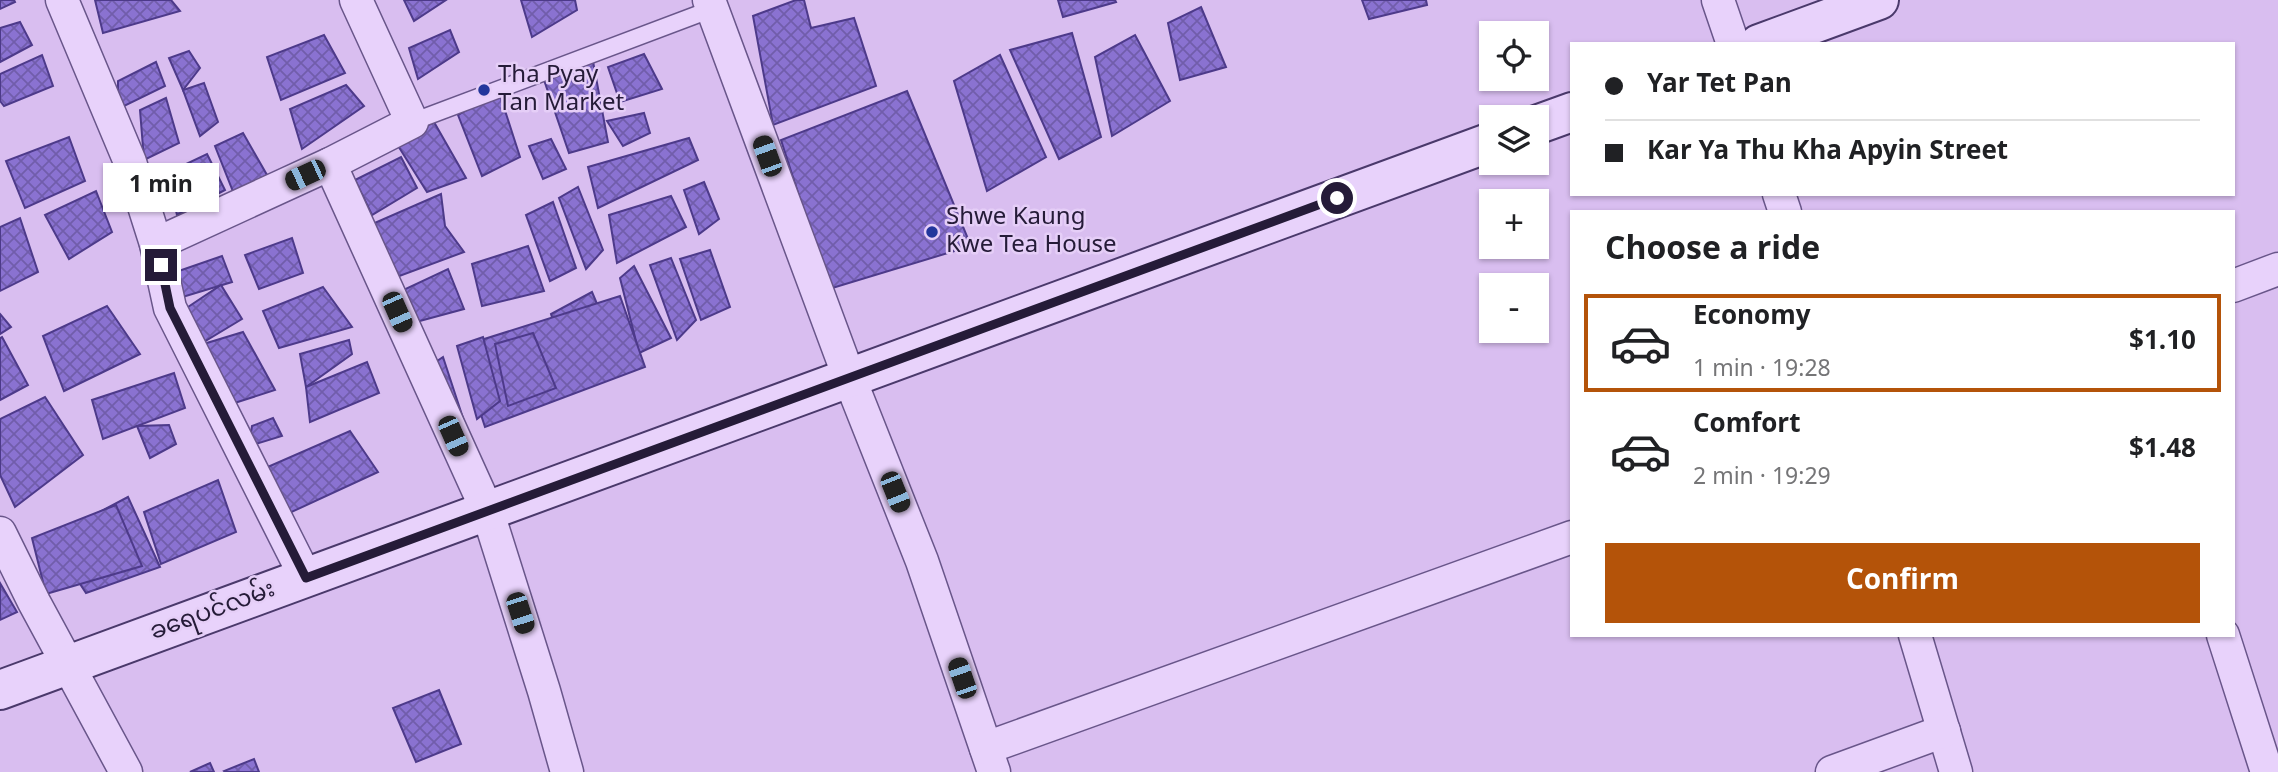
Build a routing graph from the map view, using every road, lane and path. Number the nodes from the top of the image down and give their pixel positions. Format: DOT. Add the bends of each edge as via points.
graph roads {
  1 [pos="62,0"];
  2 [pos="356,0"];
  3 [pos="1718,0"];
  4 [pos="1879,0"];
  5 [pos="719,3"];
  6 [pos="1732,42"];
  7 [pos="1764,42"];
  8 [pos="1570,113"];
  9 [pos="1549,120"];
  10 [pos="412,122"];
  11 [pos="1479,146"];
  12 [pos="330,164"];
  13 [pos="156,244"];
  14 [pos="2278,270"];
  15 [pos="2235,285"];
  16 [pos="849,377"];
  17 [pos="487,510"];
  18 [pos="0,533"];
  19 [pos="1570,538"];
  20 [pos="306,578"];
  21 [pos="1916,637"];
  22 [pos="2224,637"];
  23 [pos="68,665"];
  24 [pos="0,690"];
  25 [pos="1944,731"];
  26 [pos="990,760"];
  27 [pos="125,772"];
  28 [pos="567,772"];
  29 [pos="1832,772"];
  30 [pos="1956,772"];
  31 [pos="2267,772"];
  1 -- 13 [label="street" via="130,162"];
  2 -- 10 [label="street"];
  3 -- 6 [label="street"];
  4 -- 7 [label="main road"];
  5 -- 10 [label="lane"];
  5 -- 16 [label="street"];
  8 -- 9 [label="main road"];
  10 -- 12 [label="street"];
  11 -- 16 [label="main road, ခရေပင်လမ်း"];
  12 -- 13 [label="street"];
  12 -- 17 [label="street"];
  13 -- 20 [label="street" via="170,308"];
  14 -- 15 [label="street"];
  16 -- 17 [label="main road, ခရေပင်လမ်း"];
  16 -- 26 [label="street" via="922,561"];
  17 -- 20 [label="main road, ခရေပင်လမ်း"];
  17 -- 28 [label="street"];
  18 -- 23 [label="street"];
  19 -- 26 [label="street"];
  20 -- 23 [label="main road, ခရေပင်လမ်း"];
  21 -- 25 [label="street"];
  22 -- 31 [label="street"];
  23 -- 24 [label="main road, ခရေပင်လမ်း"];
  23 -- 27 [label="street"];
  25 -- 29 [label="street"];
  25 -- 30 [label="street"];
}
